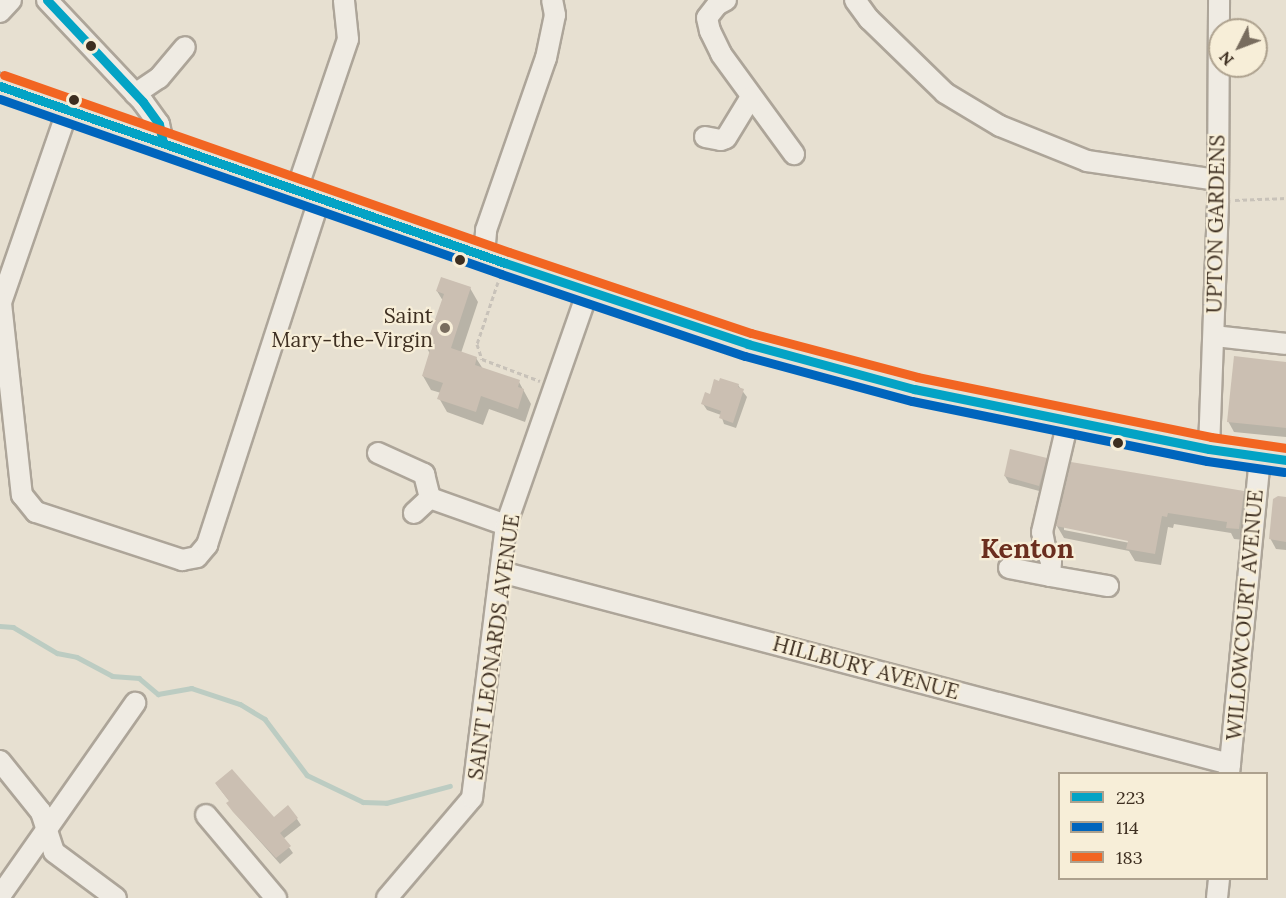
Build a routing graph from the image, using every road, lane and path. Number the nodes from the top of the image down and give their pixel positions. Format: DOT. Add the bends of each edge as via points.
graph roads {
  1 [pos="10,0"];
  2 [pos="46,0"];
  3 [pos="344,0"];
  4 [pos="552,0"];
  5 [pos="726,0"];
  6 [pos="855,0"];
  7 [pos="1220,0"];
  8 [pos="0,12"];
  9 [pos="185,47"];
  10 [pos="0,86"];
  11 [pos="135,94"];
  12 [pos="751,97"];
  13 [pos="68,109"];
  14 [pos="705,137"];
  15 [pos="163,143"];
  16 [pos="794,154"];
  17 [pos="1218,180"];
  18 [pos="297,189"];
  19 [pos="320,196"];
  20 [pos="1286,198"];
  21 [pos="1218,200"];
  22 [pos="494,259"];
  23 [pos="588,291"];
  24 [pos="1214,336"];
  25 [pos="1286,344"];
  26 [pos="554,387"];
  27 [pos="1068,421"];
  28 [pos="1209,449"];
  29 [pos="378,453"];
  30 [pos="1260,456"];
  31 [pos="1286,460"];
  32 [pos="430,498"];
  33 [pos="414,513"];
  34 [pos="506,525"];
  35 [pos="1009,568"];
  36 [pos="501,572"];
  37 [pos="1050,576"];
  38 [pos="1108,586"];
  39 [pos="135,703"];
  40 [pos="0,761"];
  41 [pos="1230,769"];
  42 [pos="206,814"];
  43 [pos="46,829"];
  44 [pos="1219,880"];
  45 [pos="0,896"];
  46 [pos="116,898"];
  47 [pos="276,898"];
  48 [pos="387,898"];
  49 [pos="1217,898"];
  1 -- 8 [label="street"];
  2 -- 11 [label="street"];
  3 -- 18 [label="street" via="348,39"];
  4 -- 22 [label="street" via="555,15 546,58 486,230"];
  5 -- 12 [label="street" via="707,18 710,31"];
  6 -- 17 [label="street" via="890,41 945,93 1000,126 1087,161"];
  7 -- 17 [label="street, UPTON GARDENS"];
  9 -- 11 [label="street" via="159,78"];
  10 -- 13 [label="main road"];
  11 -- 15 [label="street" via="159,124"];
  12 -- 14 [label="street" via="726,138"];
  12 -- 16 [label="street"];
  13 -- 15 [label="main road"];
  13 -- 19 [label="street" via="1,303 22,495 36,512 182,560 197,557 207,545"];
  15 -- 18 [label="main road"];
  17 -- 21 [label="street, UPTON GARDENS"];
  18 -- 19 [label="main road"];
  19 -- 22 [label="main road"];
  20 -- 21 [label="path"];
  21 -- 24 [label="street, UPTON GARDENS"];
  22 -- 23 [label="main road"];
  22 -- 26 [label="path" via="477,344 482,359"];
  23 -- 26 [label="street, SAINT LEONARDS AVENUE"];
  23 -- 27 [label="main road" via="748,344 914,389"];
  24 -- 25 [label="street"];
  24 -- 28 [label="street, UPTON GARDENS"];
  26 -- 34 [label="street, SAINT LEONARDS AVENUE"];
  27 -- 28 [label="main road"];
  27 -- 37 [label="street" via="1042,532 1052,561"];
  28 -- 30 [label="main road"];
  29 -- 32 [label="street" via="424,474"];
  30 -- 31 [label="main road"];
  30 -- 41 [label="street, WILLOWCOURT AVENUE"];
  32 -- 33 [label="street"];
  32 -- 34 [label="street"];
  34 -- 36 [label="street, SAINT LEONARDS AVENUE"];
  35 -- 37 [label="street"];
  36 -- 41 [label="street, HILLBURY AVENUE"];
  36 -- 48 [label="street, SAINT LEONARDS AVENUE" via="472,798"];
  37 -- 38 [label="street"];
  39 -- 43 [label="street"];
  40 -- 43 [label="street" via="41,812"];
  42 -- 47 [label="street"];
  43 -- 45 [label="street"];
  43 -- 46 [label="street" via="54,852"];
  44 -- 49 [label="street"];
}
